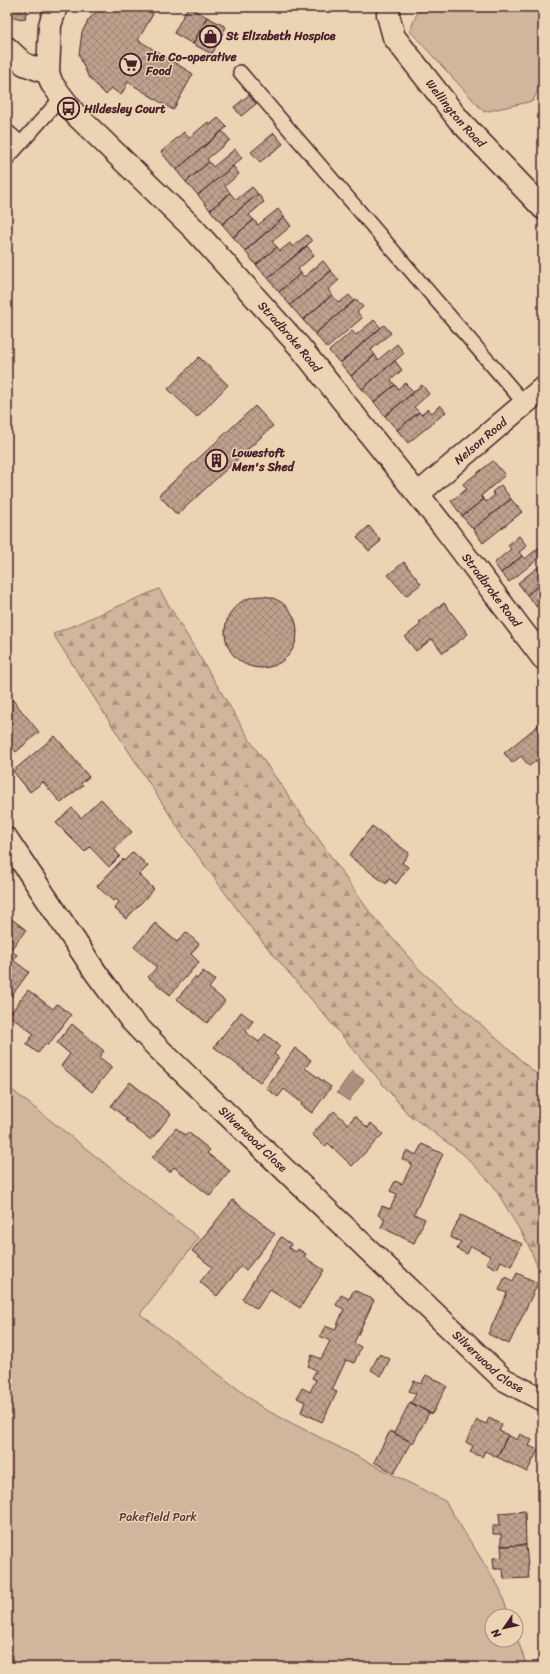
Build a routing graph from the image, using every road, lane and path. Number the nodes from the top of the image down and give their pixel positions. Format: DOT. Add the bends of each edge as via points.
graph roads {
  1 [pos="56,7"];
  2 [pos="389,7"];
  3 [pos="7,48"];
  4 [pos="240,72"];
  5 [pos="48,73"];
  6 [pos="62,97"];
  7 [pos="7,131"];
  8 [pos="21,143"];
  9 [pos="7,159"];
  10 [pos="543,208"];
  11 [pos="543,388"];
  12 [pos="525,404"];
  13 [pos="418,494"];
  14 [pos="543,658"];
  15 [pos="7,838"];
  16 [pos="543,1398"];
  1 -- 5 [label="street" via="50,25"];
  2 -- 10 [label="street, Wellington Road" via="388,15 394,37 459,120"];
  3 -- 5 [label="street" via="24,64"];
  4 -- 12 [label="lane"];
  5 -- 6 [label="street, Stradbroke Road" via="52,84"];
  6 -- 8 [label="lane"];
  6 -- 13 [label="street, Stradbroke Road" via="75,114 193,228 298,346"];
  7 -- 8 [label="lane"];
  8 -- 9 [label="lane"];
  11 -- 12 [label="street, Nelson Road"];
  12 -- 13 [label="street, Nelson Road"];
  13 -- 14 [label="street, Stradbroke Road"];
  15 -- 16 [label="street, Silverwood Close" via="96,973 131,1020 503,1379"];
}
